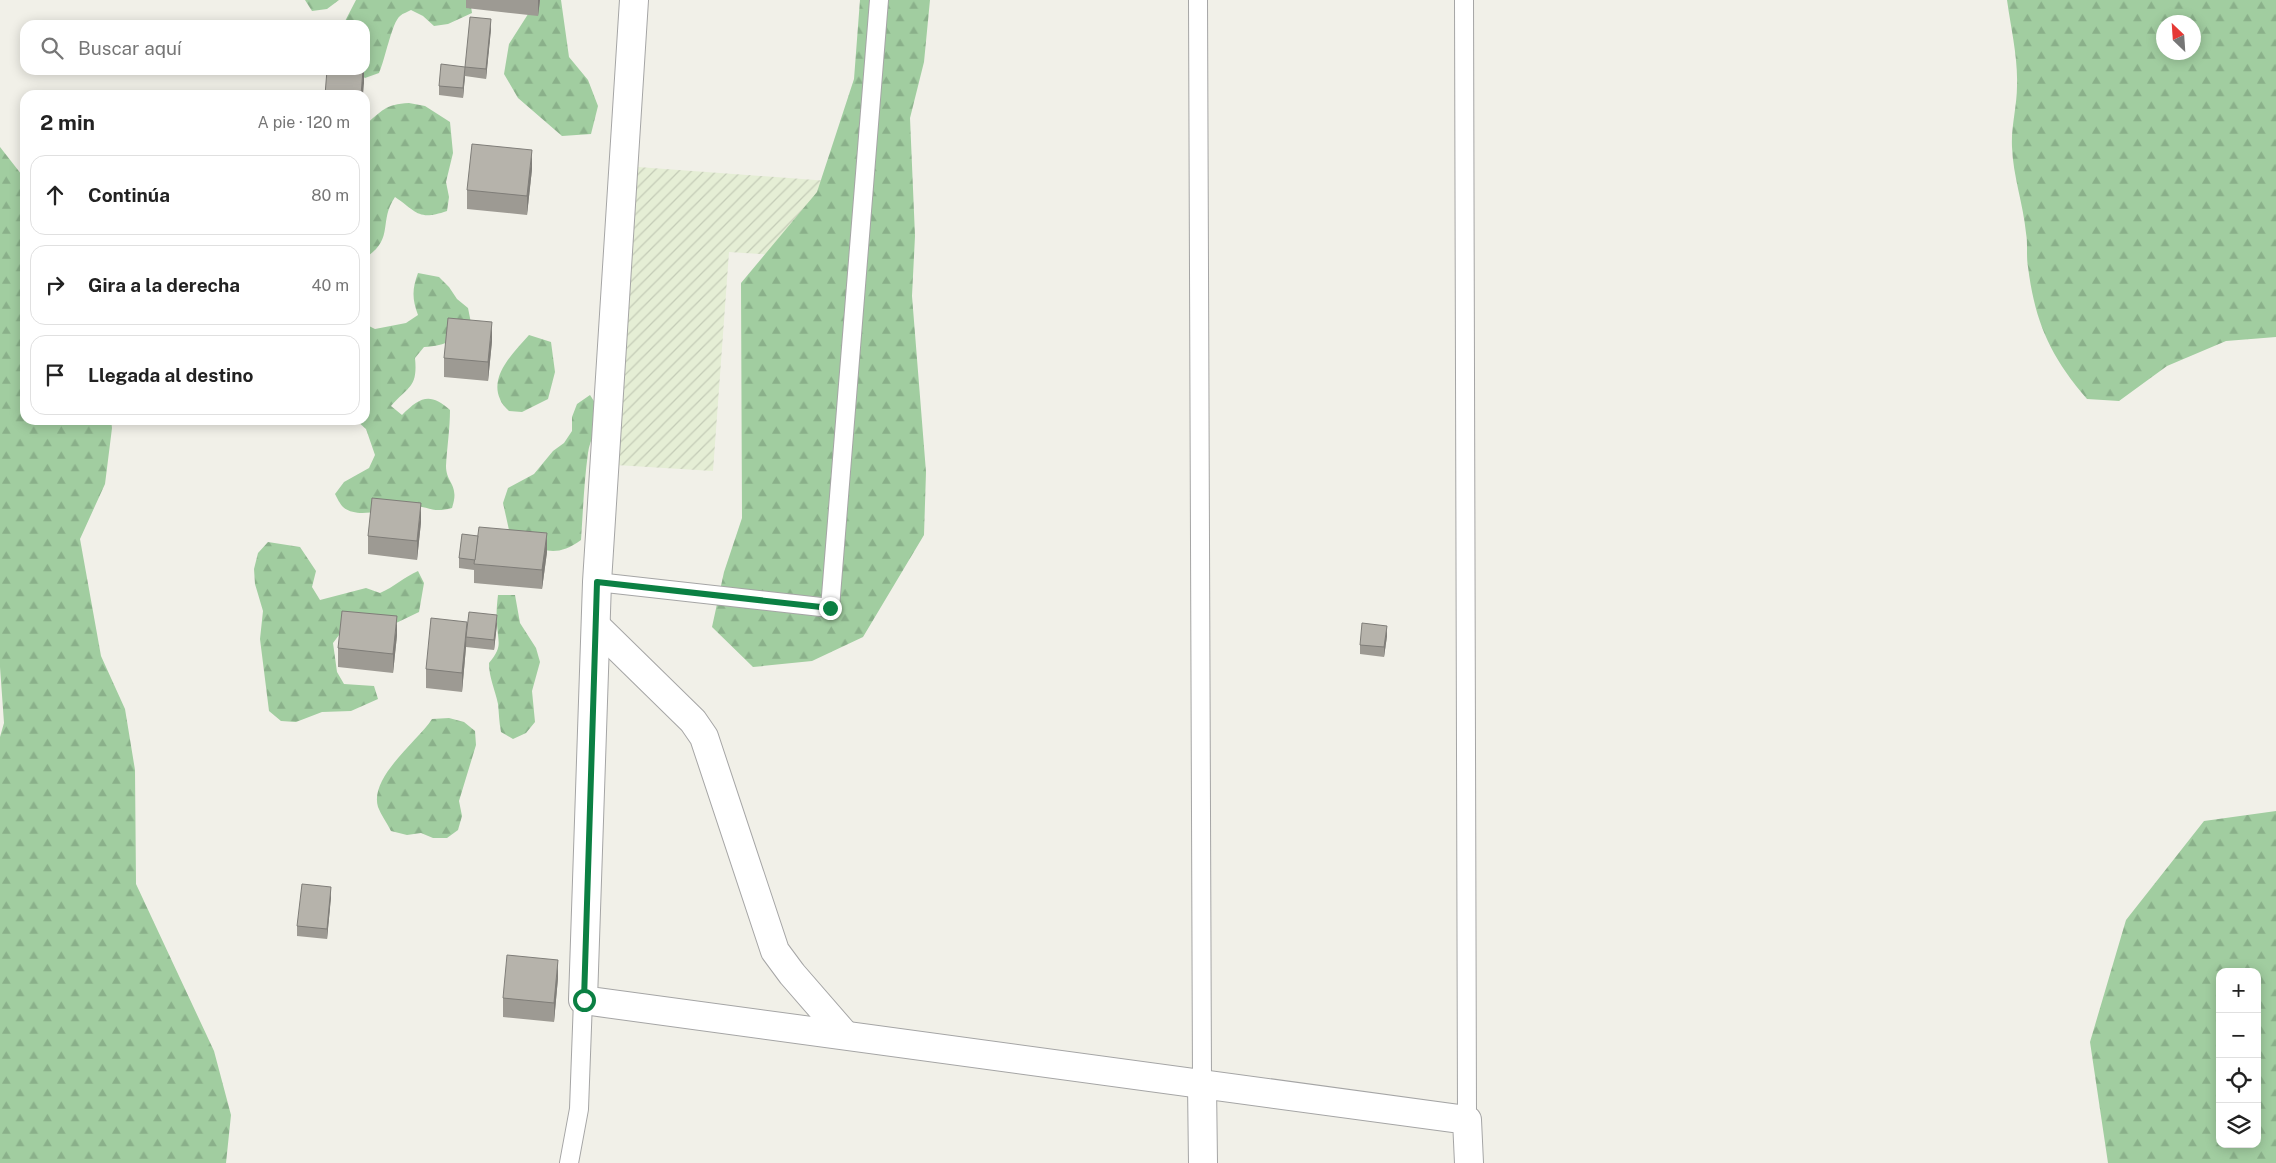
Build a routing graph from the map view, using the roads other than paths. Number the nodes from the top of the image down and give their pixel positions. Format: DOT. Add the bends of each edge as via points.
graph roads {
  1 [pos="634,0"];
  2 [pos="879,0"];
  3 [pos="1198,0"];
  4 [pos="1464,0"];
  5 [pos="597,582"];
  6 [pos="596,626"];
  7 [pos="584,1000"];
  8 [pos="845,1035"];
  9 [pos="1202,1084"];
  10 [pos="1467,1120"];
  11 [pos="569,1163"];
  12 [pos="1203,1163"];
  13 [pos="1469,1163"];
  1 -- 5 [label="street"];
  2 -- 5 [label="lane" via="830,608"];
  3 -- 9 [label="lane"];
  4 -- 10 [label="lane"];
  5 -- 6 [label="street"];
  6 -- 7 [label="street"];
  6 -- 8 [label="street" via="692,721 704,737 775,950"];
  7 -- 8 [label="street"];
  7 -- 11 [label="lane" via="578,1109"];
  8 -- 9 [label="street"];
  9 -- 10 [label="street"];
  9 -- 12 [label="street"];
  10 -- 13 [label="street"];
}
